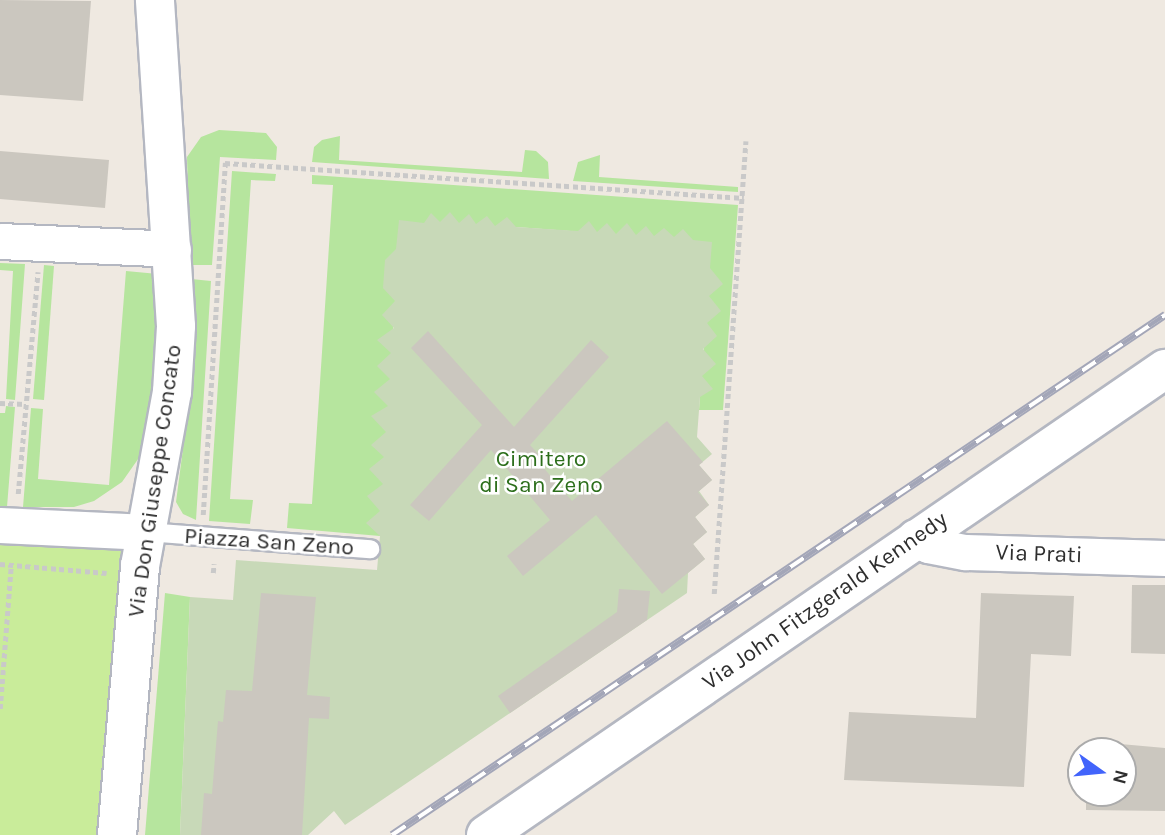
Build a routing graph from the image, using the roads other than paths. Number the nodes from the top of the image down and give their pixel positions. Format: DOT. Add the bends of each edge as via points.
graph roads {
  1 [pos="155,0"];
  2 [pos="0,241"];
  3 [pos="173,249"];
  4 [pos="1165,369"];
  5 [pos="8,525"];
  6 [pos="915,537"];
  7 [pos="144,549"];
  8 [pos="370,549"];
  9 [pos="1165,558"];
  10 [pos="117,835"];
  11 [pos="486,835"];
  1 -- 3 [label="main road, Via Don Giuseppe Concato"];
  2 -- 3 [label="street"];
  3 -- 7 [label="main road, Via Don Giuseppe Concato" via="172,392"];
  4 -- 6 [label="main road, Via John Fitzgerald Kennedy"];
  5 -- 7 [label="street, Piazza San Zeno"];
  6 -- 9 [label="street, Via Prati" via="928,545 965,552"];
  6 -- 11 [label="main road, Via John Fitzgerald Kennedy"];
  7 -- 8 [label="lane, Piazza San Zeno" via="201,539"];
  7 -- 10 [label="main road, Via Don Giuseppe Concato"];
}
